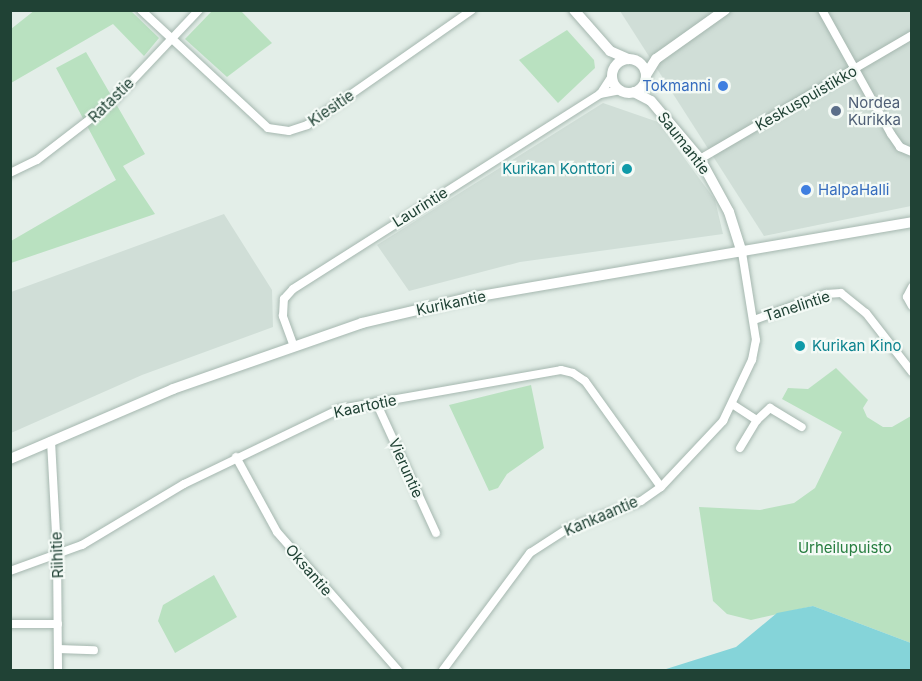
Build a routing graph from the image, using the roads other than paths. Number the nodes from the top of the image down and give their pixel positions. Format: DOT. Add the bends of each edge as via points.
graph roads {
  1 [pos="141,10"];
  2 [pos="198,10"];
  3 [pos="472,10"];
  4 [pos="573,10"];
  5 [pos="725,10"];
  6 [pos="822,10"];
  7 [pos="912,35"];
  8 [pos="171,40"];
  9 [pos="610,51"];
  10 [pos="656,59"];
  11 [pos="633,60"];
  12 [pos="856,70"];
  13 [pos="613,73"];
  14 [pos="646,77"];
  15 [pos="621,90"];
  16 [pos="634,92"];
  17 [pos="600,94"];
  18 [pos="651,101"];
  19 [pos="912,152"];
  20 [pos="700,159"];
  21 [pos="10,173"];
  22 [pos="912,222"];
  23 [pos="742,253"];
  24 [pos="912,287"];
  25 [pos="912,306"];
  26 [pos="754,320"];
  27 [pos="293,344"];
  28 [pos="908,362"];
  29 [pos="912,372"];
  30 [pos="376,402"];
  31 [pos="732,404"];
  32 [pos="757,420"];
  33 [pos="802,427"];
  34 [pos="51,441"];
  35 [pos="740,448"];
  36 [pos="236,457"];
  37 [pos="10,459"];
  38 [pos="661,487"];
  39 [pos="436,533"];
  40 [pos="57,552"];
  41 [pos="10,571"];
  42 [pos="10,624"];
  43 [pos="58,624"];
  44 [pos="58,649"];
  45 [pos="94,650"];
  46 [pos="58,670"];
  47 [pos="398,670"];
  48 [pos="443,670"];
  1 -- 8 [label="street, Kiesitie"];
  2 -- 8 [label="street, Ratastie"];
  3 -- 8 [label="street, Kiesitie" via="307,125 289,131 268,128"];
  4 -- 9 [label="street"];
  5 -- 10 [label="street"];
  6 -- 12 [label="street"];
  7 -- 12 [label="street, Keskuspuistikko"];
  8 -- 21 [label="street, Ratastie" via="111,103 73,135"];
  9 -- 11 [label="street"];
  9 -- 13 [label="street"];
  10 -- 11 [label="street"];
  10 -- 14 [label="street"];
  11 -- 13 [label="street"];
  11 -- 14 [label="street, Saumantie"];
  12 -- 19 [label="street" via="891,134 900,147"];
  12 -- 20 [label="street, Keskuspuistikko"];
  13 -- 15 [label="street"];
  13 -- 17 [label="street, Laurintie"];
  14 -- 16 [label="street"];
  14 -- 18 [label="street, Saumantie"];
  15 -- 16 [label="street, Saumantie"];
  15 -- 17 [label="street, Laurintie"];
  16 -- 18 [label="street, Saumantie"];
  17 -- 27 [label="street, Laurintie" via="293,289 284,299 282,316"];
  18 -- 20 [label="street, Saumantie"];
  20 -- 23 [label="street, Saumantie" via="729,212"];
  22 -- 23 [label="street, Kurikantie"];
  23 -- 26 [label="street, Kankaantie"];
  23 -- 27 [label="street, Kurikantie" via="468,298"];
  24 -- 25 [label="street" via="907,297"];
  26 -- 28 [label="street, Tanelintie" via="825,294 841,293 860,307"];
  26 -- 31 [label="street, Kankaantie" via="752,360"];
  27 -- 34 [label="street, Kurikantie"];
  28 -- 29 [label="street, Tanelintie"];
  30 -- 36 [label="street, Kaartotie" via="318,417"];
  30 -- 38 [label="street, Kaartotie" via="561,370 573,372 585,381"];
  30 -- 39 [label="street, Vieruntie"];
  31 -- 32 [label="street"];
  31 -- 38 [label="street, Kankaantie" via="708,440"];
  32 -- 33 [label="street" via="770,408"];
  32 -- 35 [label="street"];
  34 -- 37 [label="street, Kurikantie"];
  34 -- 40 [label="street, Riihitie"];
  36 -- 40 [label="street, Kaartotie" via="82,545"];
  36 -- 47 [label="street, Oksantie" via="277,532"];
  38 -- 48 [label="street, Kankaantie" via="640,501 567,529 530,554"];
  40 -- 41 [label="street, Kaartotie"];
  40 -- 43 [label="street, Riihitie"];
  42 -- 43 [label="street"];
  43 -- 44 [label="street, Riihitie"];
  44 -- 45 [label="street"];
  44 -- 46 [label="street, Riihitie"];
}
